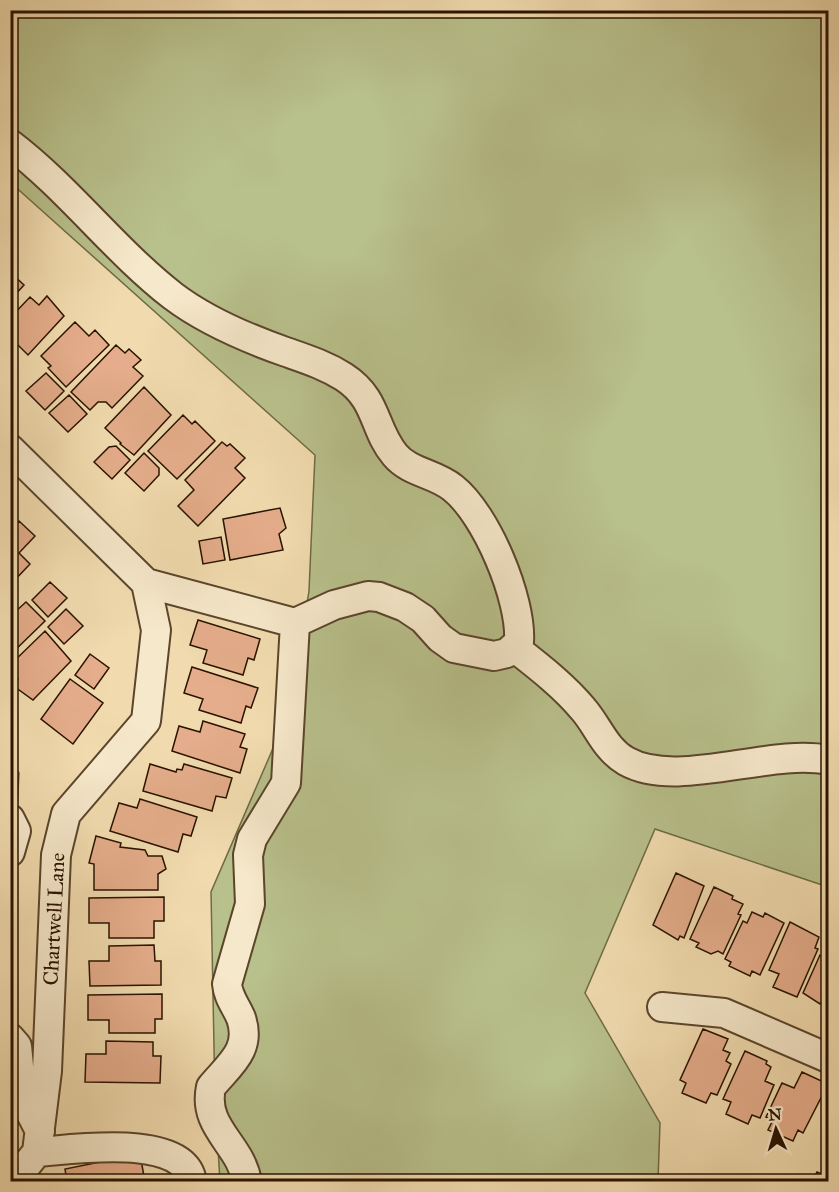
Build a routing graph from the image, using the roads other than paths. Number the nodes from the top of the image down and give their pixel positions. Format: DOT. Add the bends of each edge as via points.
graph roads {
  1 [pos="10,144"];
  2 [pos="10,449"];
  3 [pos="146,583"];
  4 [pos="296,623"];
  5 [pos="515,648"];
  6 [pos="828,760"];
  7 [pos="10,819"];
  8 [pos="10,852"];
  9 [pos="662,1007"];
  10 [pos="10,1038"];
  11 [pos="828,1058"];
  12 [pos="30,1163"];
  13 [pos="192,1182"];
  14 [pos="247,1182"];
  1 -- 5 [label="street" via="172,295 208,320 322,364 357,386 397,458 452,487 472,505 513,589 520,623"];
  2 -- 3 [label="street"];
  3 -- 4 [label="street"];
  3 -- 12 [label="street, Chartwell Lane" via="156,630 146,721 66,814 56,855 47,1071"];
  4 -- 5 [label="street" via="334,605 379,597 423,619 454,648 494,656"];
  4 -- 14 [label="street" via="286,783 252,839 248,855 250,904 228,975 228,993 243,1029 242,1050 211,1087 209,1095 213,1122 238,1155"];
  5 -- 6 [label="street" via="583,708 611,751 639,767 685,770"];
  7 -- 8 [label="street" via="16,831"];
  9 -- 11 [label="street" via="724,1013"];
  10 -- 12 [label="street" via="17,1046"];
  12 -- 13 [label="street" via="125,1145 180,1161 191,1173"];
}
